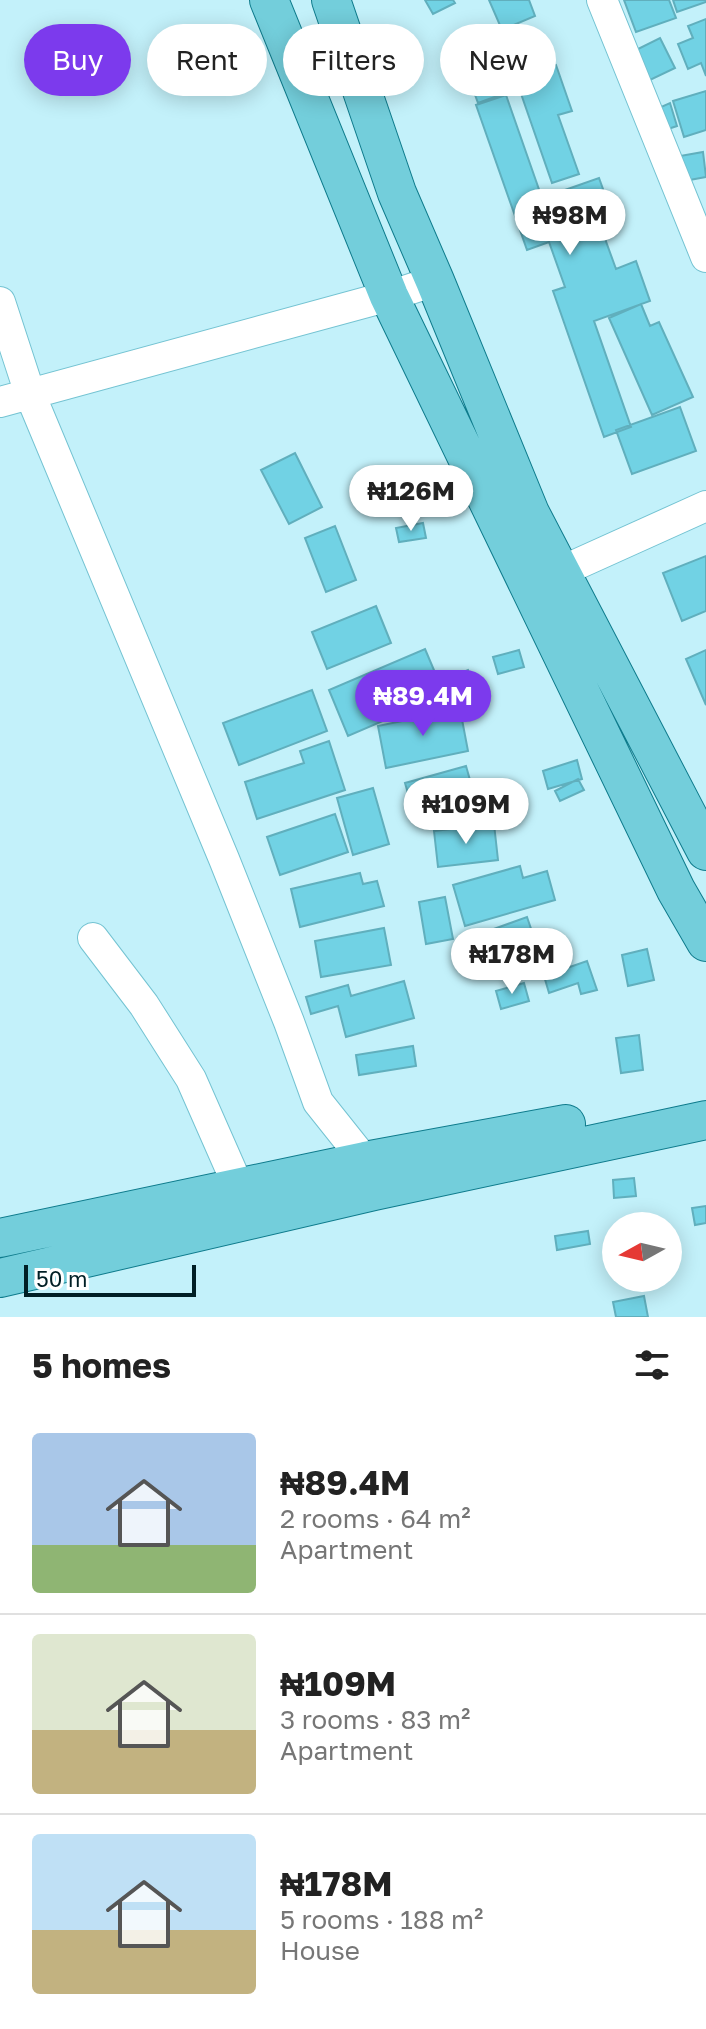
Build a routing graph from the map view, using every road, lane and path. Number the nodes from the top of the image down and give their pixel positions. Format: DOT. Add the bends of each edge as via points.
graph roads {
  1 [pos="269,0"];
  2 [pos="331,0"];
  3 [pos="602,0"];
  4 [pos="706,257"];
  5 [pos="435,281"];
  6 [pos="389,296"];
  7 [pos="0,302"];
  8 [pos="30,394"];
  9 [pos="0,402"];
  10 [pos="706,506"];
  11 [pos="562,571"];
  12 [pos="706,851"];
  13 [pos="93,938"];
  14 [pos="706,942"];
  15 [pos="702,1110"];
  16 [pos="365,1161"];
  17 [pos="239,1188"];
  18 [pos="0,1238"];
  19 [pos="0,1278"];
  1 -- 6 [label="main road"];
  2 -- 5 [label="main road" via="397,193"];
  3 -- 4 [label="street"];
  5 -- 6 [label="street"];
  5 -- 11 [label="main road" via="530,513"];
  6 -- 8 [label="street"];
  6 -- 14 [label="main road" via="676,890"];
  7 -- 8 [label="street"];
  8 -- 9 [label="street"];
  8 -- 16 [label="street" via="224,859 318,1102"];
  10 -- 11 [label="street"];
  11 -- 12 [label="main road"];
  13 -- 17 [label="street" via="191,1079"];
  15 -- 16 [label="main road"];
  15 -- 19 [label="main road"];
  16 -- 17 [label="main road"];
  17 -- 18 [label="main road"];
}
